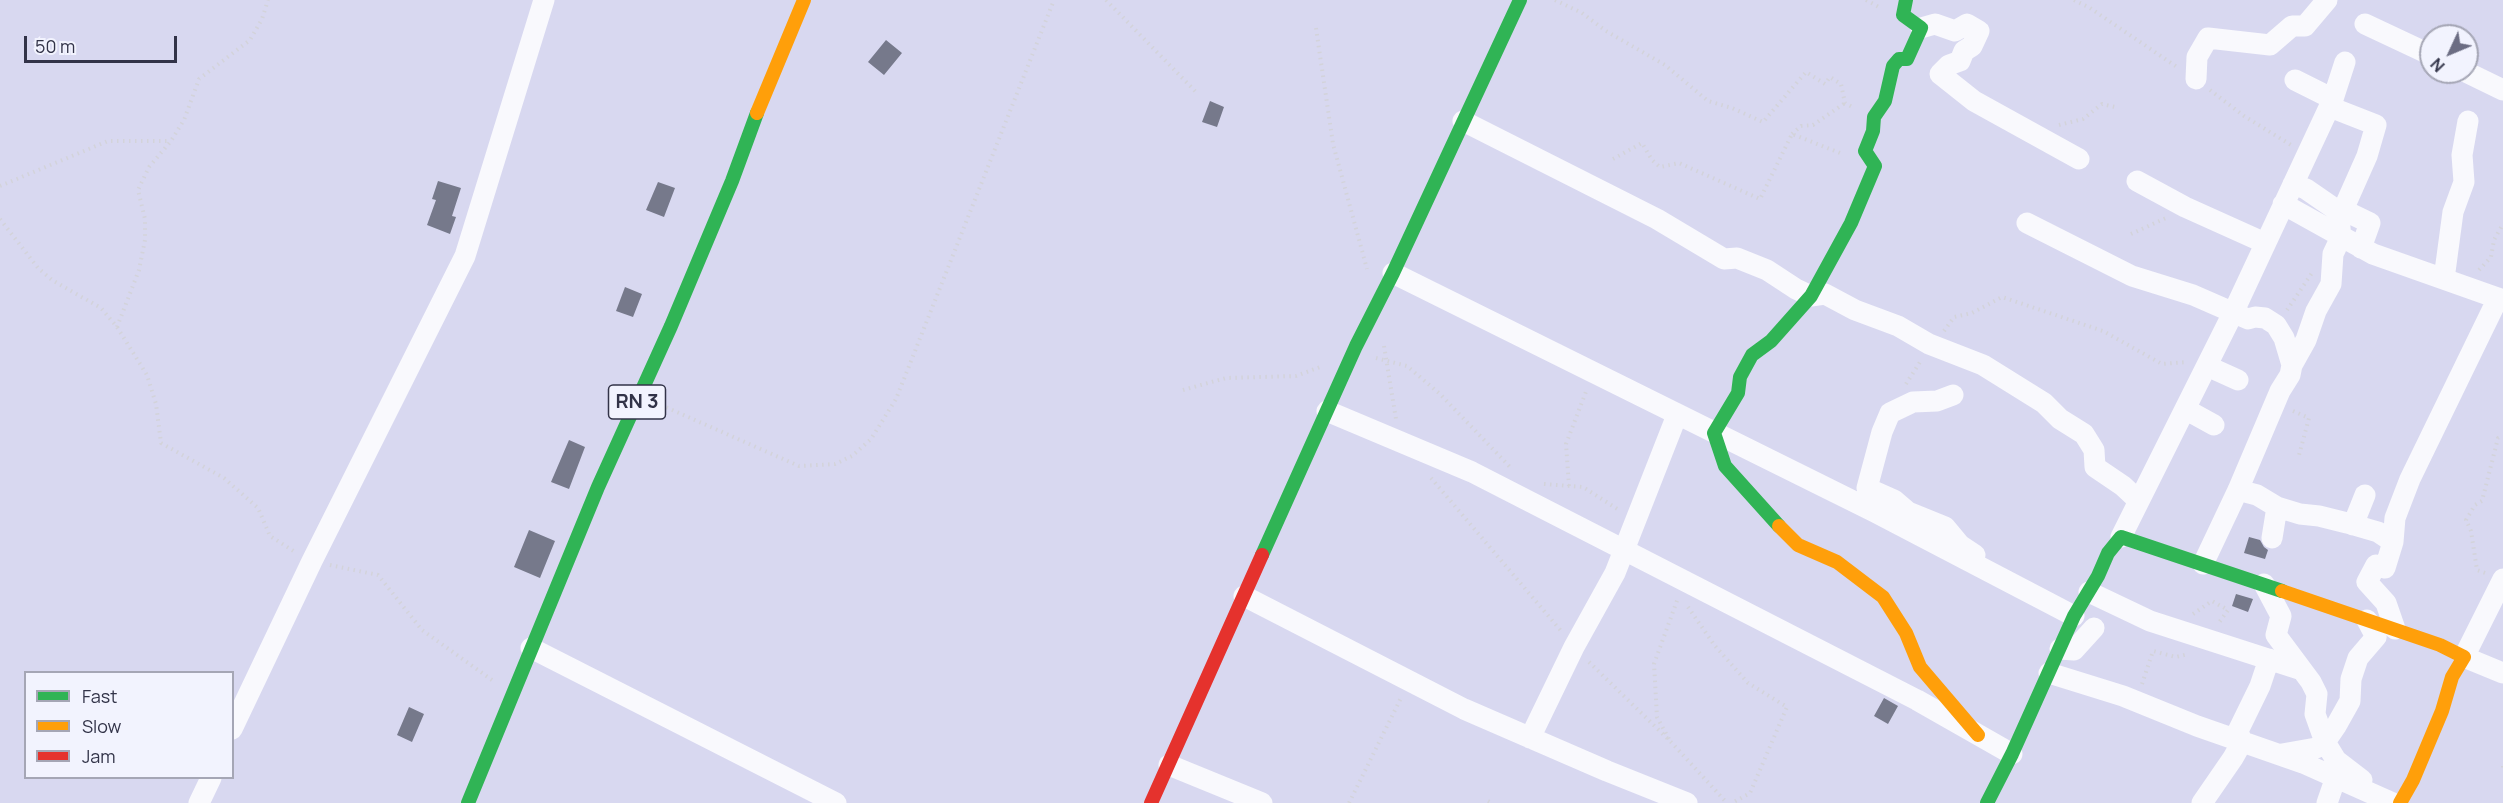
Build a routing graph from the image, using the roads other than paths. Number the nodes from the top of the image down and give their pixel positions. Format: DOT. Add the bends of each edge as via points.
graph roads {
  1 [pos="544,0"];
  2 [pos="804,0"];
  3 [pos="1520,0"];
  4 [pos="1906,0"];
  5 [pos="2327,0"];
  6 [pos="2365,24"];
  7 [pos="1921,28"];
  8 [pos="2419,49"];
  9 [pos="2345,62"];
  10 [pos="2479,78"];
  11 [pos="2196,80"];
  12 [pos="2295,80"];
  13 [pos="2503,90"];
  14 [pos="2332,103"];
  15 [pos="2468,121"];
  16 [pos="1463,122"];
  17 [pos="2079,159"];
  18 [pos="2137,181"];
  19 [pos="2293,184"];
  20 [pos="2283,204"];
  21 [pos="2343,210"];
  22 [pos="2027,223"];
  23 [pos="2341,237"];
  24 [pos="2265,243"];
  25 [pos="2361,248"];
  26 [pos="1394,273"];
  27 [pos="2444,279"];
  28 [pos="1811,296"];
  29 [pos="2500,299"];
  30 [pos="2233,313"];
  31 [pos="2292,364"];
  32 [pos="2207,366"];
  33 [pos="2238,381"];
  34 [pos="1953,394"];
  35 [pos="2185,409"];
  36 [pos="1327,411"];
  37 [pos="1677,415"];
  38 [pos="2214,425"];
  39 [pos="1714,433"];
  40 [pos="2238,490"];
  41 [pos="2366,495"];
  42 [pos="2139,501"];
  43 [pos="2277,507"];
  44 [pos="2345,518"];
  45 [pos="2121,537"];
  46 [pos="2272,538"];
  47 [pos="2393,542"];
  48 [pos="1624,549"];
  49 [pos="2203,564"];
  50 [pos="2503,580"];
  51 [pos="2264,584"];
  52 [pos="2088,592"];
  53 [pos="1244,596"];
  54 [pos="2052,604"];
  55 [pos="2074,616"];
  56 [pos="2367,620"];
  57 [pos="2406,627"];
  58 [pos="2094,628"];
  59 [pos="531,648"];
  60 [pos="2060,649"];
  61 [pos="2464,657"];
  62 [pos="2270,659"];
  63 [pos="2302,670"];
  64 [pos="2049,673"];
  65 [pos="2503,673"];
  66 [pos="234,725"];
  67 [pos="1978,735"];
  68 [pos="1530,738"];
  69 [pos="2242,742"];
  70 [pos="2325,742"];
  71 [pos="2012,754"];
  72 [pos="2278,754"];
  73 [pos="1169,765"];
  74 [pos="2336,777"];
  75 [pos="210,779"];
  76 [pos="199,803"];
  77 [pos="468,803"];
  78 [pos="836,803"];
  79 [pos="1151,803"];
  80 [pos="1262,803"];
  81 [pos="1687,803"];
  82 [pos="1987,803"];
  83 [pos="2202,803"];
  84 [pos="2327,803"];
  85 [pos="2392,803"];
  86 [pos="2400,803"];
  1 -- 66 [label="street" via="465,256"];
  2 -- 59 [label="main road, RN 3" via="732,181"];
  3 -- 16 [label="main road"];
  4 -- 7 [label="main road" via="1903,15"];
  5 -- 11 [label="street" via="2305,27 2292,26 2270,45 2208,39 2197,57"];
  6 -- 8 [label="street"];
  7 -- 17 [label="street" via="1935,24 1955,31 1967,24 1979,31 1960,62 1949,65 1940,74 1974,101"];
  7 -- 28 [label="main road" via="1907,59 1899,59 1893,66 1885,101 1874,117 1865,151 1875,166 1851,223"];
  9 -- 14 [label="street"];
  10 -- 13 [label="street"];
  12 -- 14 [label="street"];
  14 -- 19 [label="street"];
  14 -- 21 [label="street" via="2376,124 2367,156"];
  15 -- 27 [label="street" via="2462,155 2464,182 2453,212"];
  16 -- 26 [label="main road"];
  16 -- 28 [label="street" via="1657,219 1724,259 1737,258 1767,270"];
  18 -- 24 [label="street"];
  19 -- 20 [label="street"];
  19 -- 21 [label="street"];
  20 -- 23 [label="street"];
  20 -- 24 [label="street"];
  21 -- 23 [label="street" via="2339,219"];
  21 -- 25 [label="street" via="2370,223"];
  22 -- 30 [label="street" via="2132,276 2193,295"];
  23 -- 25 [label="street"];
  23 -- 31 [label="street" via="2333,254 2331,284"];
  24 -- 30 [label="street"];
  25 -- 27 [label="street"];
  26 -- 36 [label="main road"];
  26 -- 37 [label="street"];
  27 -- 29 [label="street"];
  28 -- 39 [label="main road" via="1771,341 1752,355 1740,377 1738,393"];
  28 -- 42 [label="street" via="1825,294 1983,365 2044,403 2084,434 2094,450 2095,467"];
  29 -- 47 [label="street" via="2410,479 2395,518"];
  30 -- 31 [label="street" via="2277,325"];
  30 -- 32 [label="street"];
  31 -- 40 [label="street"];
  32 -- 33 [label="street"];
  32 -- 35 [label="street"];
  34 -- 54 [label="street" via="1937,401 1913,402 1890,413 1867,488 1894,500 1908,512 1945,527 1960,545 2041,590"];
  35 -- 38 [label="street"];
  35 -- 42 [label="street"];
  36 -- 48 [label="street" via="1472,472"];
  36 -- 53 [label="main road"];
  37 -- 39 [label="street"];
  37 -- 48 [label="street"];
  39 -- 54 [label="street"];
  39 -- 67 [label="main road" via="1725,466 1798,545 1837,562 1883,597 1906,633 1920,667"];
  40 -- 43 [label="street" via="2257,495"];
  40 -- 49 [label="street"];
  41 -- 44 [label="street"];
  42 -- 45 [label="street"];
  43 -- 44 [label="street" via="2300,514"];
  43 -- 46 [label="street"];
  44 -- 47 [label="street"];
  45 -- 49 [label="main road"];
  45 -- 52 [label="main road"];
  47 -- 57 [label="street" via="2385,568 2376,565 2367,582"];
  48 -- 67 [label="street"];
  48 -- 68 [label="street"];
  49 -- 51 [label="main road"];
  50 -- 61 [label="street"];
  51 -- 56 [label="main road"];
  51 -- 63 [label="street" via="2281,616 2276,635"];
  52 -- 55 [label="main road"];
  52 -- 62 [label="street" via="2123,599 2185,633"];
  53 -- 68 [label="street" via="1464,709"];
  53 -- 73 [label="main road"];
  54 -- 55 [label="street"];
  55 -- 60 [label="main road"];
  56 -- 57 [label="main road"];
  56 -- 70 [label="street" via="2376,637 2358,658 2351,679 2350,701"];
  57 -- 61 [label="main road"];
  58 -- 60 [label="street" via="2074,650"];
  59 -- 77 [label="main road, RN 3"];
  59 -- 78 [label="street"];
  60 -- 64 [label="main road"];
  61 -- 65 [label="street"];
  61 -- 86 [label="main road"];
  62 -- 63 [label="street"];
  62 -- 69 [label="street" via="2238,731"];
  63 -- 70 [label="street" via="2317,694 2315,714"];
  64 -- 69 [label="street"];
  64 -- 71 [label="main road"];
  67 -- 71 [label="street"];
  68 -- 81 [label="street"];
  69 -- 72 [label="street"];
  69 -- 83 [label="street"];
  70 -- 72 [label="street" via="2316,748"];
  70 -- 85 [label="street" via="2336,760"];
  71 -- 82 [label="main road"];
  72 -- 74 [label="street"];
  73 -- 79 [label="main road"];
  73 -- 80 [label="street"];
  74 -- 84 [label="street"];
  74 -- 85 [label="street"];
  75 -- 76 [label="street"];
}
